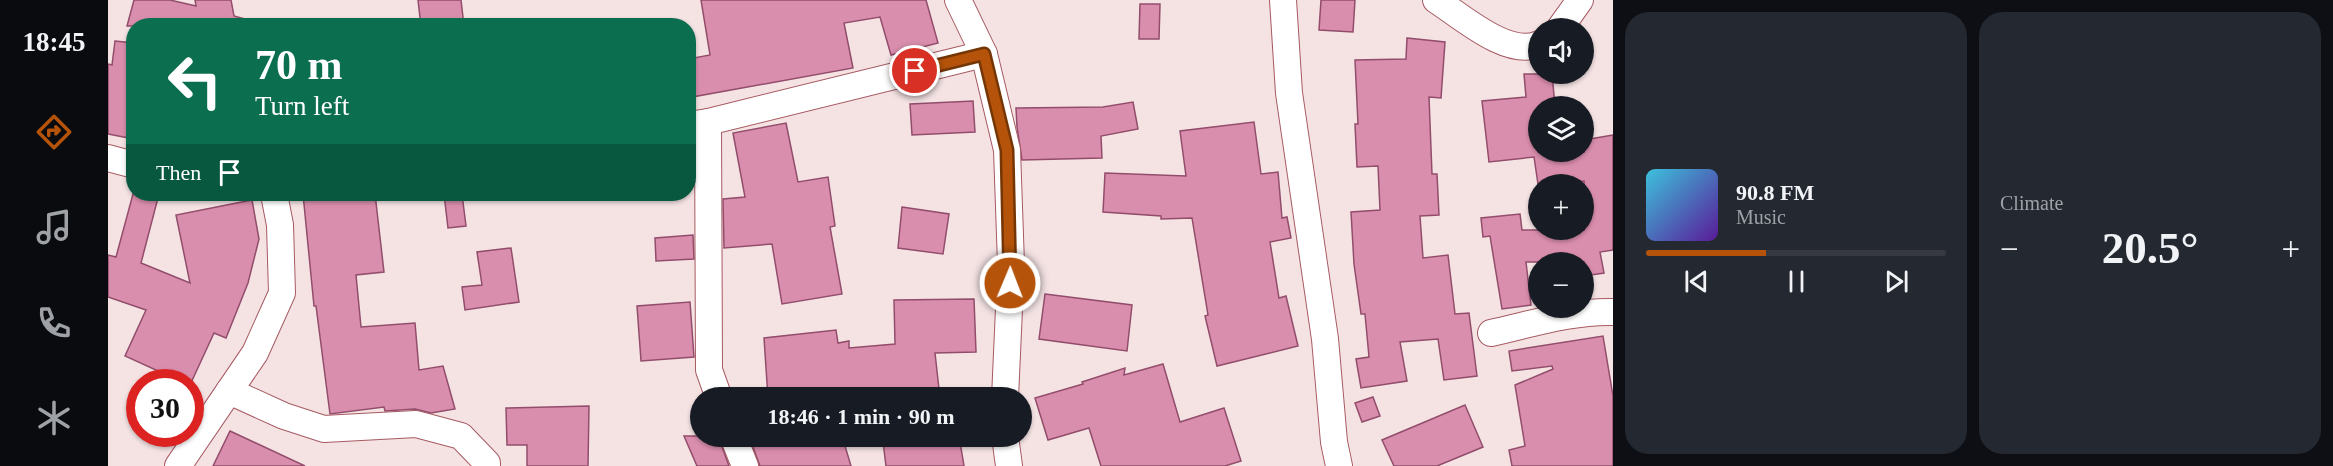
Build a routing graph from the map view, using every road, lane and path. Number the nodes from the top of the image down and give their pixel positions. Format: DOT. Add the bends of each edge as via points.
graph roads {
  1 [pos="958,0"];
  2 [pos="1283,0"];
  3 [pos="1436,0"];
  4 [pos="1580,0"];
  5 [pos="1567,18"];
  6 [pos="1528,45"];
  7 [pos="984,54"];
  8 [pos="698,123"];
  9 [pos="108,158"];
  10 [pos="126,163"];
  11 [pos="275,201"];
  12 [pos="1613,312"];
  13 [pos="1491,333"];
  14 [pos="715,387"];
  15 [pos="1005,387"];
  16 [pos="229,391"];
  17 [pos="737,447"];
  18 [pos="1006,447"];
  19 [pos="178,466"];
  20 [pos="487,466"];
  21 [pos="745,466"];
  22 [pos="1009,466"];
  23 [pos="1340,466"];
  1 -- 7 [label="street"];
  2 -- 23 [label="street" via="1289,93 1326,339 1334,442"];
  3 -- 6 [label="street" via="1498,41"];
  4 -- 5 [label="street"];
  7 -- 8 [label="street"];
  7 -- 15 [label="street" via="1007,150 1011,264"];
  8 -- 14 [label="street" via="709,370"];
  9 -- 10 [label="street"];
  11 -- 16 [label="street" via="282,293 255,353"];
  12 -- 13 [label="street" via="1566,315"];
  16 -- 19 [label="street"];
  16 -- 20 [label="street" via="324,429 416,424 461,436"];
  17 -- 21 [label="street"];
  18 -- 22 [label="street"];
}
